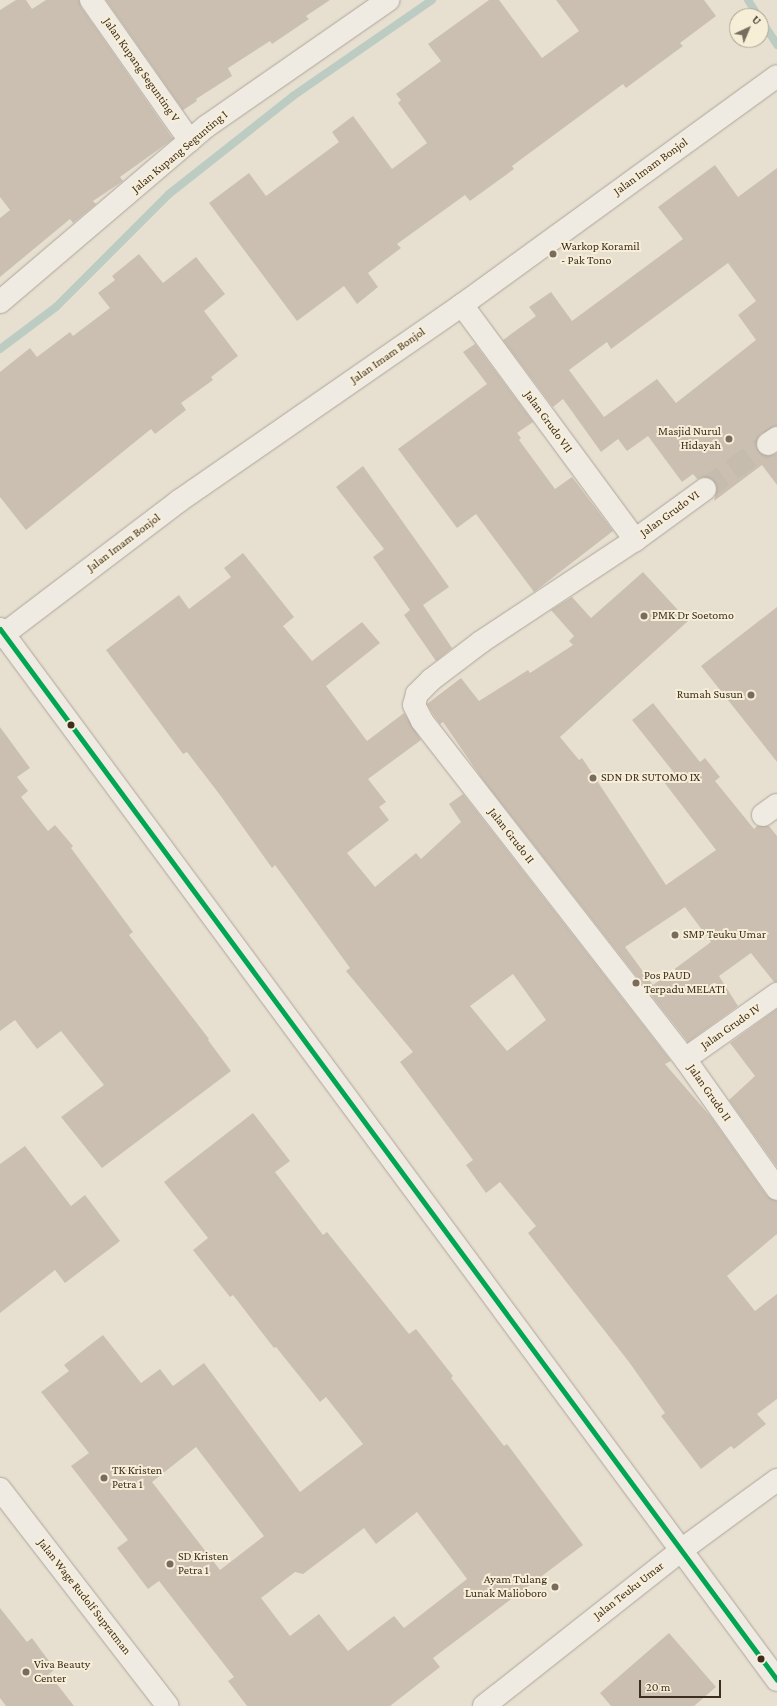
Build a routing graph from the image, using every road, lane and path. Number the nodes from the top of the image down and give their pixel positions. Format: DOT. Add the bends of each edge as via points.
graph roads {
  1 [pos="91,0"];
  2 [pos="388,0"];
  3 [pos="771,81"];
  4 [pos="190,141"];
  5 [pos="0,302"];
  6 [pos="462,305"];
  7 [pos="705,489"];
  8 [pos="635,540"];
  9 [pos="1,633"];
  10 [pos="777,994"];
  11 [pos="685,1059"];
  12 [pos="777,1189"];
  13 [pos="777,1480"];
  14 [pos="0,1489"];
  15 [pos="680,1551"];
  16 [pos="777,1680"];
  17 [pos="168,1706"];
  18 [pos="484,1706"];
  1 -- 4 [label="street, Jalan Kupang Segunting V"];
  2 -- 4 [label="street, Jalan Kupang Segunting I" via="226,112"];
  3 -- 6 [label="street, Jalan Imam Bonjol"];
  4 -- 5 [label="street, Jalan Kupang Segunting I"];
  6 -- 8 [label="street, Jalan Grudo VII"];
  6 -- 9 [label="street, Jalan Imam Bonjol" via="179,501"];
  7 -- 8 [label="street, Jalan Grudo VI"];
  8 -- 11 [label="street, Jalan Grudo II" via="481,642 431,680 417,694 414,704 422,721"];
  9 -- 15 [label="street"];
  10 -- 11 [label="street, Jalan Grudo IV"];
  11 -- 12 [label="street, Jalan Grudo II"];
  13 -- 15 [label="street, Jalan Teuku Umar"];
  14 -- 17 [label="street, Jalan Wage Rudolf Supratman"];
  15 -- 16 [label="street"];
  15 -- 18 [label="street, Jalan Teuku Umar"];
}
